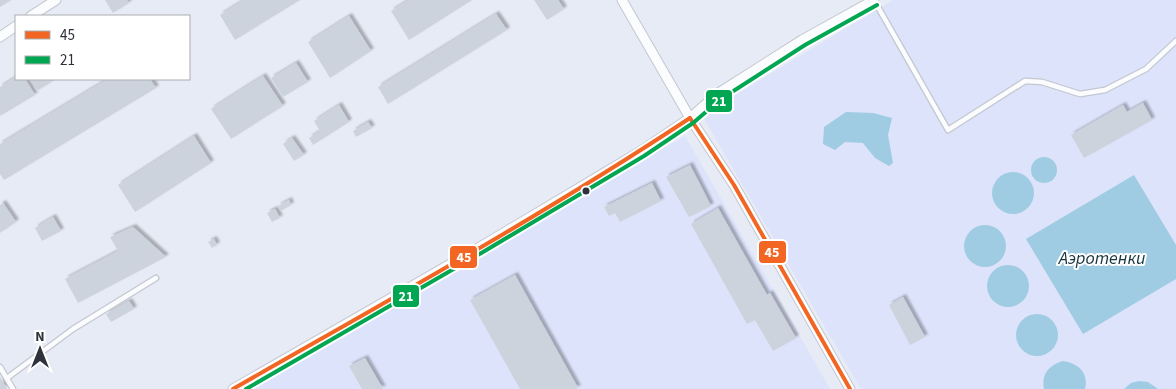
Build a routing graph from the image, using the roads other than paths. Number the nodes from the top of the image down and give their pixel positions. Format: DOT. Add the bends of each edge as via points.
graph roads {
  1 [pos="56,0"];
  2 [pos="622,0"];
  3 [pos="874,0"];
  4 [pos="33,15"];
  5 [pos="15,27"];
  6 [pos="0,37"];
  7 [pos="1176,41"];
  8 [pos="690,118"];
  9 [pos="156,278"];
  10 [pos="0,367"];
  11 [pos="7,378"];
  12 [pos="13,389"];
  13 [pos="233,389"];
  14 [pos="850,389"];
  1 -- 4 [label="street"];
  2 -- 8 [label="street"];
  3 -- 7 [label="lane" via="948,130 1025,80 1080,94 1105,90 1146,69"];
  3 -- 8 [label="street" via="786,49 717,94"];
  5 -- 6 [label="street"];
  8 -- 13 [label="street" via="480,247"];
  8 -- 14 [label="street" via="734,185"];
  9 -- 11 [label="lane" via="73,329"];
  10 -- 11 [label="lane"];
  11 -- 12 [label="lane"];
}
